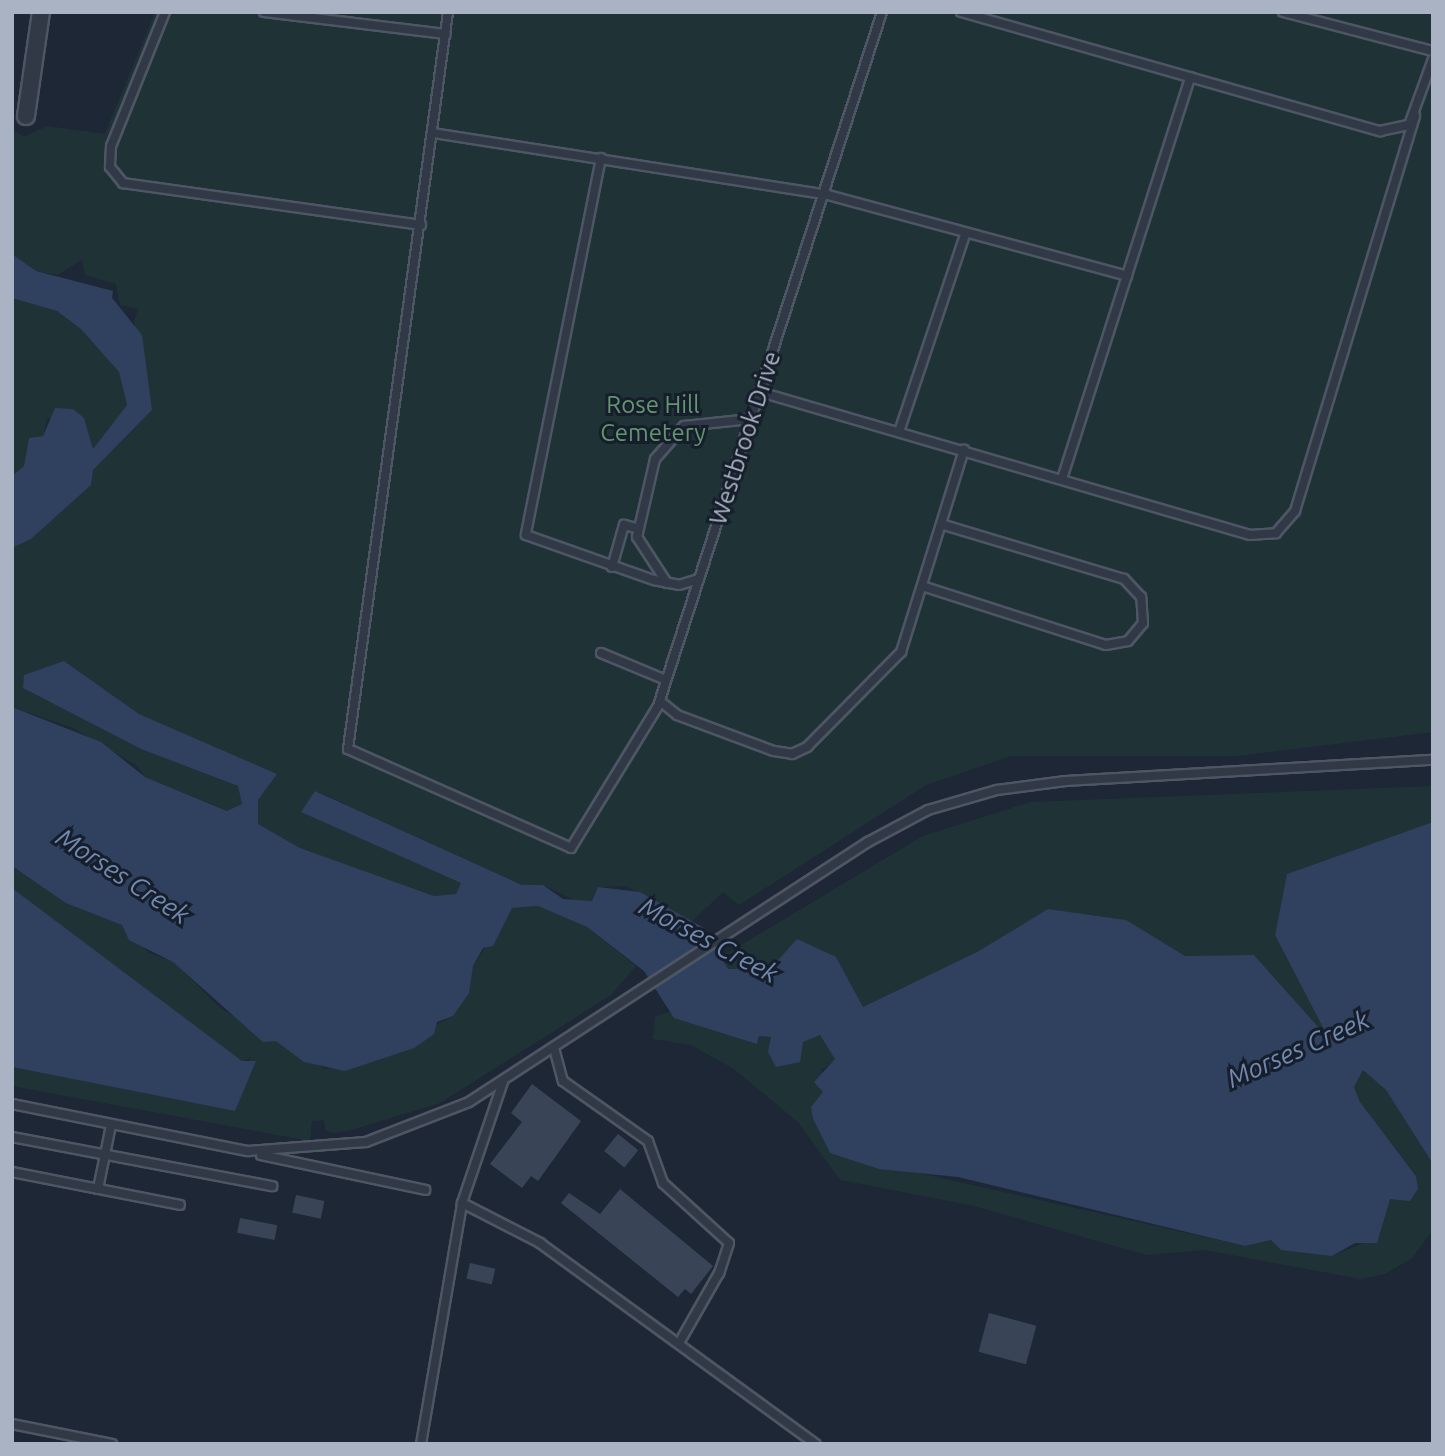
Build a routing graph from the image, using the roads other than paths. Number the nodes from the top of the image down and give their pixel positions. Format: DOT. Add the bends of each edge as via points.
graph roads {
  1 [pos="41,12"];
  2 [pos="165,12"];
  3 [pos="264,12"];
  4 [pos="448,12"];
  5 [pos="882,12"];
  6 [pos="961,12"];
  7 [pos="1283,12"];
  8 [pos="446,34"];
  9 [pos="1433,51"];
  10 [pos="1433,59"];
  11 [pos="1190,77"];
  12 [pos="26,116"];
  13 [pos="1415,116"];
  14 [pos="433,133"];
  15 [pos="601,158"];
  16 [pos="824,194"];
  17 [pos="421,225"];
  18 [pos="965,235"];
  19 [pos="1127,276"];
  20 [pos="760,392"];
  21 [pos="751,419"];
  22 [pos="900,432"];
  23 [pos="964,450"];
  24 [pos="1062,479"];
  25 [pos="941,524"];
  26 [pos="636,528"];
  27 [pos="612,567"];
  28 [pos="699,579"];
  29 [pos="667,583"];
  30 [pos="922,586"];
  31 [pos="601,653"];
  32 [pos="666,680"];
  33 [pos="660,701"];
  34 [pos="1433,761"];
  35 [pos="554,1048"];
  36 [pos="503,1082"];
  37 [pos="12,1104"];
  38 [pos="111,1125"];
  39 [pos="12,1137"];
  40 [pos="210,1145"];
  41 [pos="106,1152"];
  42 [pos="12,1172"];
  43 [pos="272,1186"];
  44 [pos="98,1189"];
  45 [pos="425,1190"];
  46 [pos="462,1203"];
  47 [pos="180,1205"];
  48 [pos="679,1343"];
  49 [pos="12,1424"];
  50 [pos="112,1444"];
  51 [pos="421,1444"];
  52 [pos="816,1444"];
  1 -- 12 [label="street"];
  2 -- 17 [label="lane" via="111,146 110,167 123,183"];
  3 -- 8 [label="lane"];
  4 -- 8 [label="lane"];
  5 -- 16 [label="lane, Westbrook Drive"];
  6 -- 11 [label="lane"];
  7 -- 9 [label="lane"];
  8 -- 14 [label="lane"];
  10 -- 13 [label="lane"];
  11 -- 13 [label="lane" via="1380,131 1401,131"];
  11 -- 19 [label="lane"];
  13 -- 24 [label="lane" via="1295,510 1284,527 1250,535"];
  14 -- 15 [label="lane"];
  14 -- 17 [label="lane"];
  15 -- 16 [label="lane"];
  15 -- 27 [label="lane" via="525,516 526,535"];
  16 -- 18 [label="lane"];
  16 -- 20 [label="lane, Westbrook Drive"];
  17 -- 33 [label="lane, Westbrook Drive" via="348,749 571,848"];
  18 -- 19 [label="lane"];
  18 -- 22 [label="lane"];
  19 -- 24 [label="lane"];
  20 -- 21 [label="lane, Westbrook Drive"];
  20 -- 22 [label="lane"];
  21 -- 26 [label="lane" via="710,419 684,426 666,442"];
  21 -- 28 [label="lane, Westbrook Drive"];
  22 -- 23 [label="lane"];
  23 -- 24 [label="lane"];
  23 -- 25 [label="lane"];
  25 -- 30 [label="lane"];
  25 -- 30 [label="lane" via="1124,579 1141,597 1143,623 1128,641 1106,645"];
  26 -- 27 [label="lane" via="624,525"];
  26 -- 29 [label="lane" via="650,563"];
  27 -- 29 [label="lane"];
  28 -- 29 [label="lane"];
  28 -- 32 [label="lane, Westbrook Drive"];
  30 -- 33 [label="lane" via="907,640 888,671 800,751 774,751 677,715"];
  31 -- 32 [label="lane"];
  32 -- 33 [label="lane, Westbrook Drive"];
  34 -- 35 [label="lane" via="1065,781 961,799 888,830"];
  35 -- 36 [label="lane"];
  35 -- 48 [label="lane" via="563,1081 648,1141 663,1183 729,1242 719,1273"];
  36 -- 40 [label="lane" via="436,1118 366,1142 286,1152"];
  36 -- 46 [label="lane"];
  37 -- 38 [label="lane"];
  38 -- 40 [label="lane"];
  38 -- 41 [label="lane"];
  39 -- 41 [label="lane"];
  40 -- 45 [label="lane"];
  41 -- 43 [label="lane"];
  41 -- 44 [label="lane"];
  42 -- 44 [label="lane"];
  44 -- 47 [label="lane"];
  46 -- 48 [label="lane" via="540,1243"];
  46 -- 51 [label="lane"];
  48 -- 52 [label="lane"];
  49 -- 50 [label="lane"];
}
